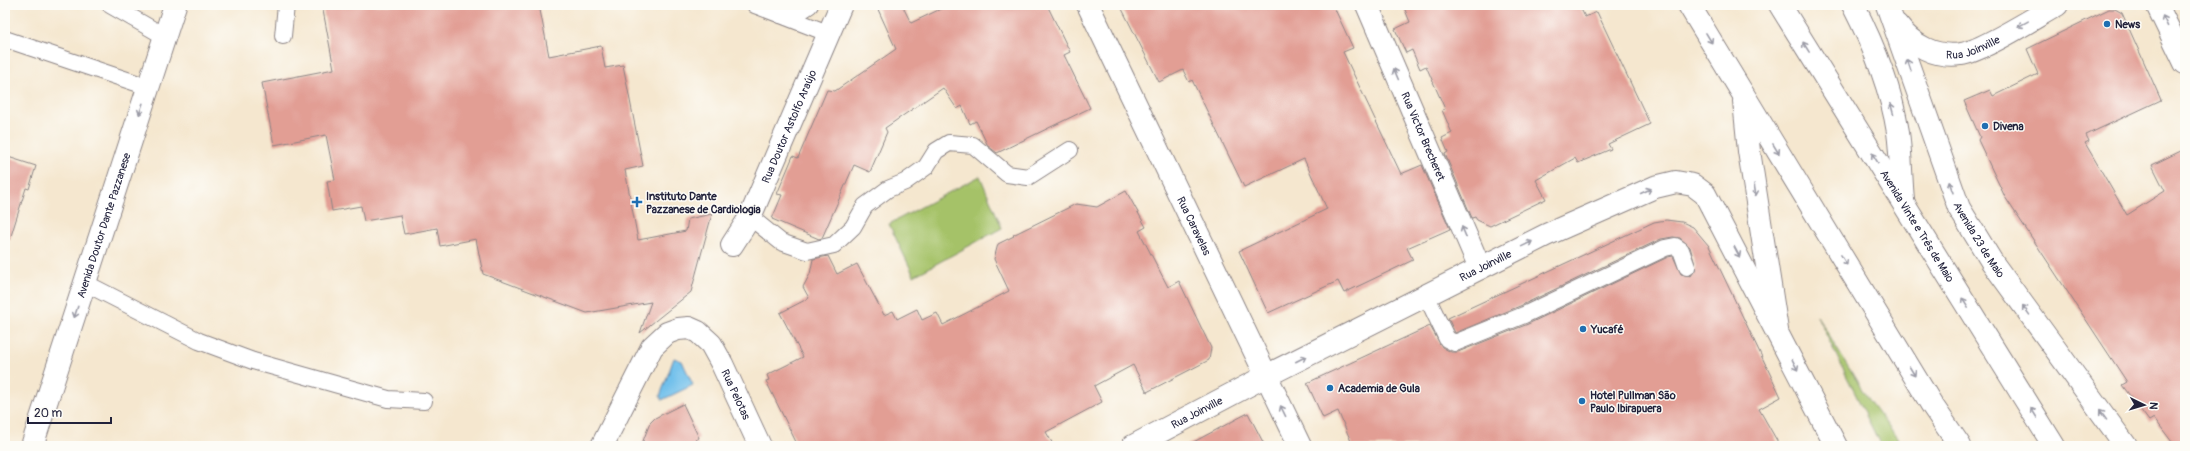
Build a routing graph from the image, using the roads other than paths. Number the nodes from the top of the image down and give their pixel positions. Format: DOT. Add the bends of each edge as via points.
graph roads {
  1 [pos="110,5"];
  2 [pos="175,5"];
  3 [pos="286,5"];
  4 [pos="755,5"];
  5 [pos="810,5"];
  6 [pos="841,5"];
  7 [pos="1088,5"];
  8 [pos="1367,5"];
  9 [pos="1689,5"];
  10 [pos="1780,5"];
  11 [pos="1853,5"];
  12 [pos="2057,5"];
  13 [pos="2157,5"];
  14 [pos="1890,12"];
  15 [pos="781,15"];
  16 [pos="830,34"];
  17 [pos="164,36"];
  18 [pos="283,36"];
  19 [pos="5,39"];
  20 [pos="2185,63"];
  21 [pos="148,87"];
  22 [pos="1744,96"];
  23 [pos="1070,150"];
  24 [pos="1903,203"];
  25 [pos="750,217"];
  26 [pos="732,245"];
  27 [pos="1687,267"];
  28 [pos="1480,268"];
  29 [pos="85,283"];
  30 [pos="1426,295"];
  31 [pos="1777,330"];
  32 [pos="1266,376"];
  33 [pos="424,401"];
  34 [pos="32,446"];
  35 [pos="602,446"];
  36 [pos="760,446"];
  37 [pos="1133,446"];
  38 [pos="1300,446"];
  39 [pos="1836,446"];
  40 [pos="1960,446"];
  41 [pos="2054,446"];
  42 [pos="2126,446"];
  1 -- 17 [label="lane"];
  2 -- 17 [label="main road, Avenida Doutor Dante Pazzanese"];
  3 -- 18 [label="lane"];
  4 -- 15 [label="lane"];
  5 -- 15 [label="lane" via="801,11"];
  6 -- 16 [label="main road, Rua Doutor Astolfo Araújo"];
  7 -- 32 [label="main road, Rua Caravelas"];
  28 -- 8 [label="main road, Rua Victor Brecheret, one-way"];
  9 -- 22 [label="main road, one-way"];
  24 -- 10 [label="main road, Avenida Vinte e Três de Maio, one-way"];
  24 -- 11 [label="main road, one-way" via="1898,132 1869,37"];
  12 -- 14 [label="main road, Rua Joinville, one-way" via="1990,42 1962,54 1949,55 1921,48 1906,37"];
  20 -- 13 [label="main road, one-way"];
  42 -- 14 [label="main road, Avenida 23 de Maio, one-way" via="1992,262 1958,208"];
  15 -- 16 [label="lane"];
  16 -- 25 [label="main road, Rua Doutor Astolfo Araújo"];
  17 -- 21 [label="main road, Avenida Doutor Dante Pazzanese"];
  19 -- 21 [label="lane"];
  21 -- 29 [label="main road, Avenida Doutor Dante Pazzanese, one-way"];
  22 -- 31 [label="main road, one-way" via="1748,151"];
  22 -- 40 [label="main road, one-way" via="1932,406"];
  23 -- 25 [label="lane" via="1028,177 1007,174 973,145 948,143 936,151 926,167 865,206 853,227 834,245 807,251 781,242"];
  41 -- 24 [label="main road, Avenida Vinte e Três de Maio, one-way"];
  25 -- 26 [label="main road, Rua Doutor Astolfo Araújo"];
  27 -- 30 [label="lane" via="1681,250 1675,246 1665,248 1524,316 1455,343 1447,339"];
  28 -- 30 [label="main road, Rua Joinville"];
  28 -- 31 [label="main road, Rua Joinville, one-way" via="1546,235 1656,187 1676,182 1693,185 1705,194"];
  29 -- 33 [label="lane" via="199,341 252,361 388,399"];
  29 -- 34 [label="main road, Avenida Doutor Dante Pazzanese, one-way"];
  32 -- 30 [label="main road, Rua Joinville, one-way"];
  31 -- 39 [label="main road, Rua Joinville, one-way"];
  32 -- 37 [label="main road, Rua Joinville"];
  38 -- 32 [label="main road, Rua Caravelas, one-way"];
  35 -- 36 [label="main road, Rua Pelotas" via="652,347 678,329 689,328 698,332 711,344"];
}
